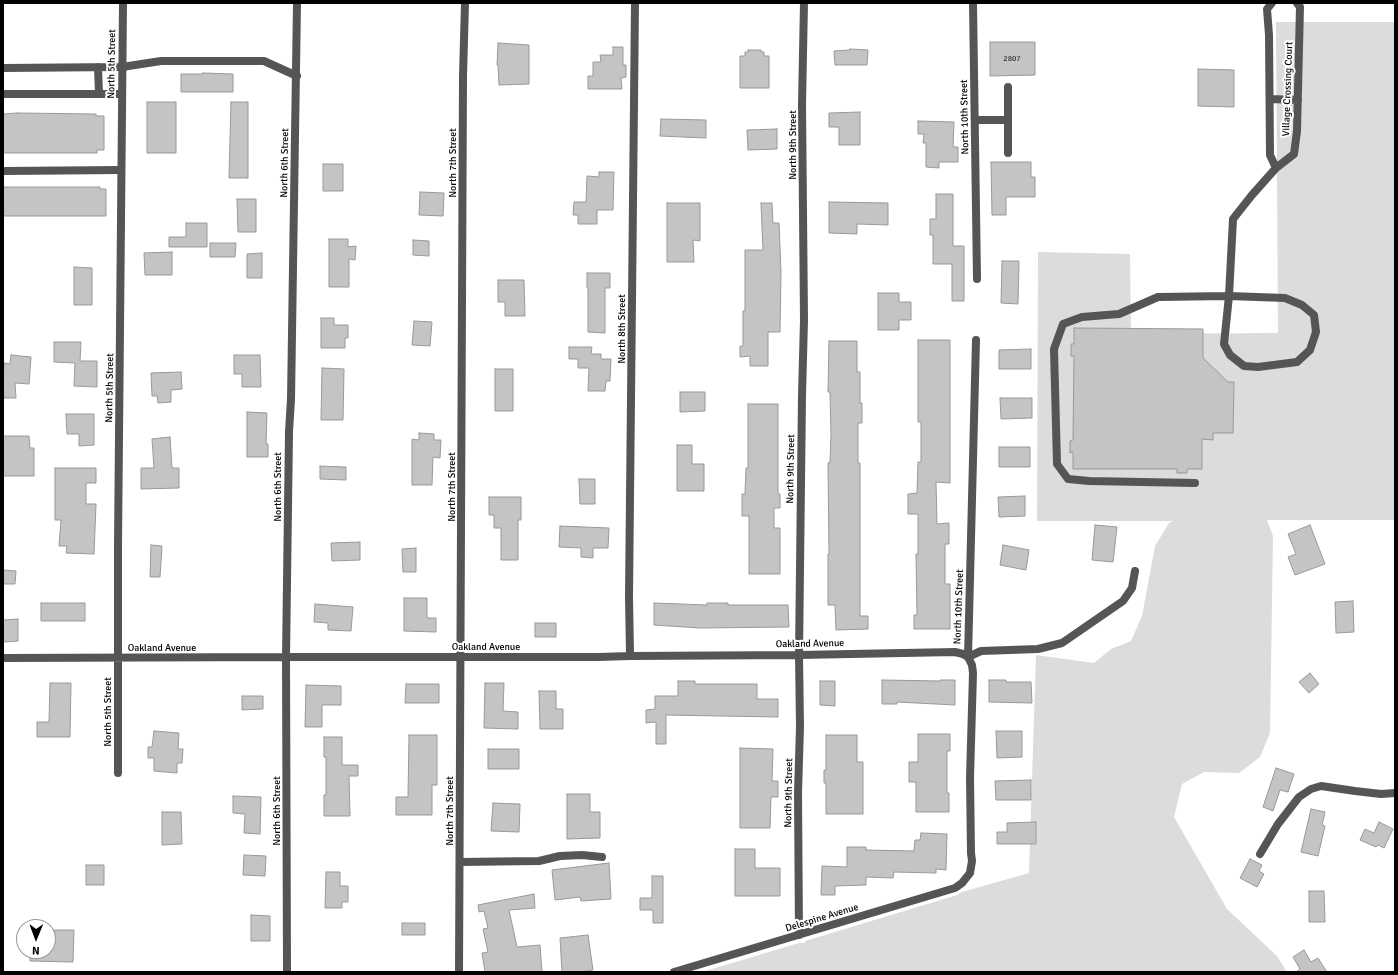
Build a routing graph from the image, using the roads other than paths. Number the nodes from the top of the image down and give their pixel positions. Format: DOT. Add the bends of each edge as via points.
graph roads {
  1 [pos="123,3"];
  2 [pos="297,3"];
  3 [pos="465,3"];
  4 [pos="635,3"];
  5 [pos="804,3"];
  6 [pos="973,3"];
  7 [pos="1272,3"];
  8 [pos="1297,3"];
  9 [pos="98,67"];
  10 [pos="122,67"];
  11 [pos="3,68"];
  12 [pos="297,76"];
  13 [pos="1008,87"];
  14 [pos="3,94"];
  15 [pos="99,94"];
  16 [pos="122,94"];
  17 [pos="1270,100"];
  18 [pos="1298,100"];
  19 [pos="975,120"];
  20 [pos="1008,120"];
  21 [pos="1008,153"];
  22 [pos="1276,168"];
  23 [pos="121,170"];
  24 [pos="3,171"];
  25 [pos="977,279"];
  26 [pos="1229,296"];
  27 [pos="976,340"];
  28 [pos="1195,483"];
  29 [pos="1134,571"];
  30 [pos="799,655"];
  31 [pos="286,656"];
  32 [pos="630,656"];
  33 [pos="118,657"];
  34 [pos="460,657"];
  35 [pos="968,657"];
  36 [pos="3,658"];
  37 [pos="118,773"];
  38 [pos="1395,793"];
  39 [pos="1260,854"];
  40 [pos="602,857"];
  41 [pos="460,862"];
  42 [pos="970,873"];
  43 [pos="798,935"];
  44 [pos="287,972"];
  45 [pos="459,972"];
  46 [pos="674,972"];
  1 -- 10 [label="street, North 5th Street"];
  2 -- 12 [label="street, North 6th Street"];
  3 -- 34 [label="street, North 7th Street"];
  4 -- 32 [label="street, North 8th Street"];
  5 -- 30 [label="street, North 9th Street" via="804,320"];
  6 -- 19 [label="street, North 10th Street"];
  7 -- 17 [label="street, Village Crossing Court" via="1267,9 1270,35"];
  8 -- 18 [label="street, Village Crossing Court" via="1300,7"];
  9 -- 10 [label="street"];
  9 -- 11 [label="street"];
  9 -- 15 [label="street"];
  10 -- 12 [label="street" via="161,61 264,61"];
  10 -- 16 [label="street, North 5th Street"];
  12 -- 31 [label="street, North 6th Street"];
  13 -- 20 [label="street"];
  14 -- 15 [label="street"];
  15 -- 16 [label="street"];
  16 -- 23 [label="street, North 5th Street"];
  17 -- 18 [label="street"];
  17 -- 22 [label="street, Village Crossing Court" via="1270,155"];
  18 -- 22 [label="street, Village Crossing Court" via="1294,154"];
  19 -- 20 [label="street"];
  19 -- 25 [label="street, North 10th Street"];
  20 -- 21 [label="street"];
  22 -- 26 [label="street, Village Crossing Court" via="1232,219"];
  23 -- 24 [label="street"];
  23 -- 33 [label="street, North 5th Street"];
  26 -- 26 [label="street, Village Crossing Court" via="1224,344 1230,355 1244,366 1258,367 1297,362 1310,350 1316,332 1314,315 1302,305 1285,298"];
  26 -- 28 [label="street" via="1158,297 1119,314 1082,317 1063,324 1054,349 1057,464 1068,479"];
  27 -- 35 [label="street, North 10th Street"];
  29 -- 35 [label="street" via="1132,588 1123,601 1062,643 1038,649 981,651"];
  30 -- 32 [label="street, Oakland Avenue"];
  30 -- 35 [label="street, Oakland Avenue" via="954,652"];
  30 -- 43 [label="street, North 9th Street"];
  31 -- 33 [label="street, Oakland Avenue"];
  31 -- 34 [label="street, Oakland Avenue"];
  31 -- 44 [label="street, North 6th Street"];
  32 -- 34 [label="street, Oakland Avenue"];
  33 -- 36 [label="street, Oakland Avenue"];
  33 -- 37 [label="street, North 5th Street"];
  34 -- 41 [label="street, North 7th Street"];
  35 -- 42 [label="street, North 10th Street" via="973,673"];
  38 -- 39 [label="street" via="1381,794 1321,786 1311,789 1299,797 1278,824"];
  40 -- 41 [label="street" via="560,856 539,861"];
  41 -- 45 [label="street, North 7th Street"];
  42 -- 43 [label="street, Delespine Avenue" via="955,888"];
  43 -- 46 [label="street, Delespine Avenue"];
}
